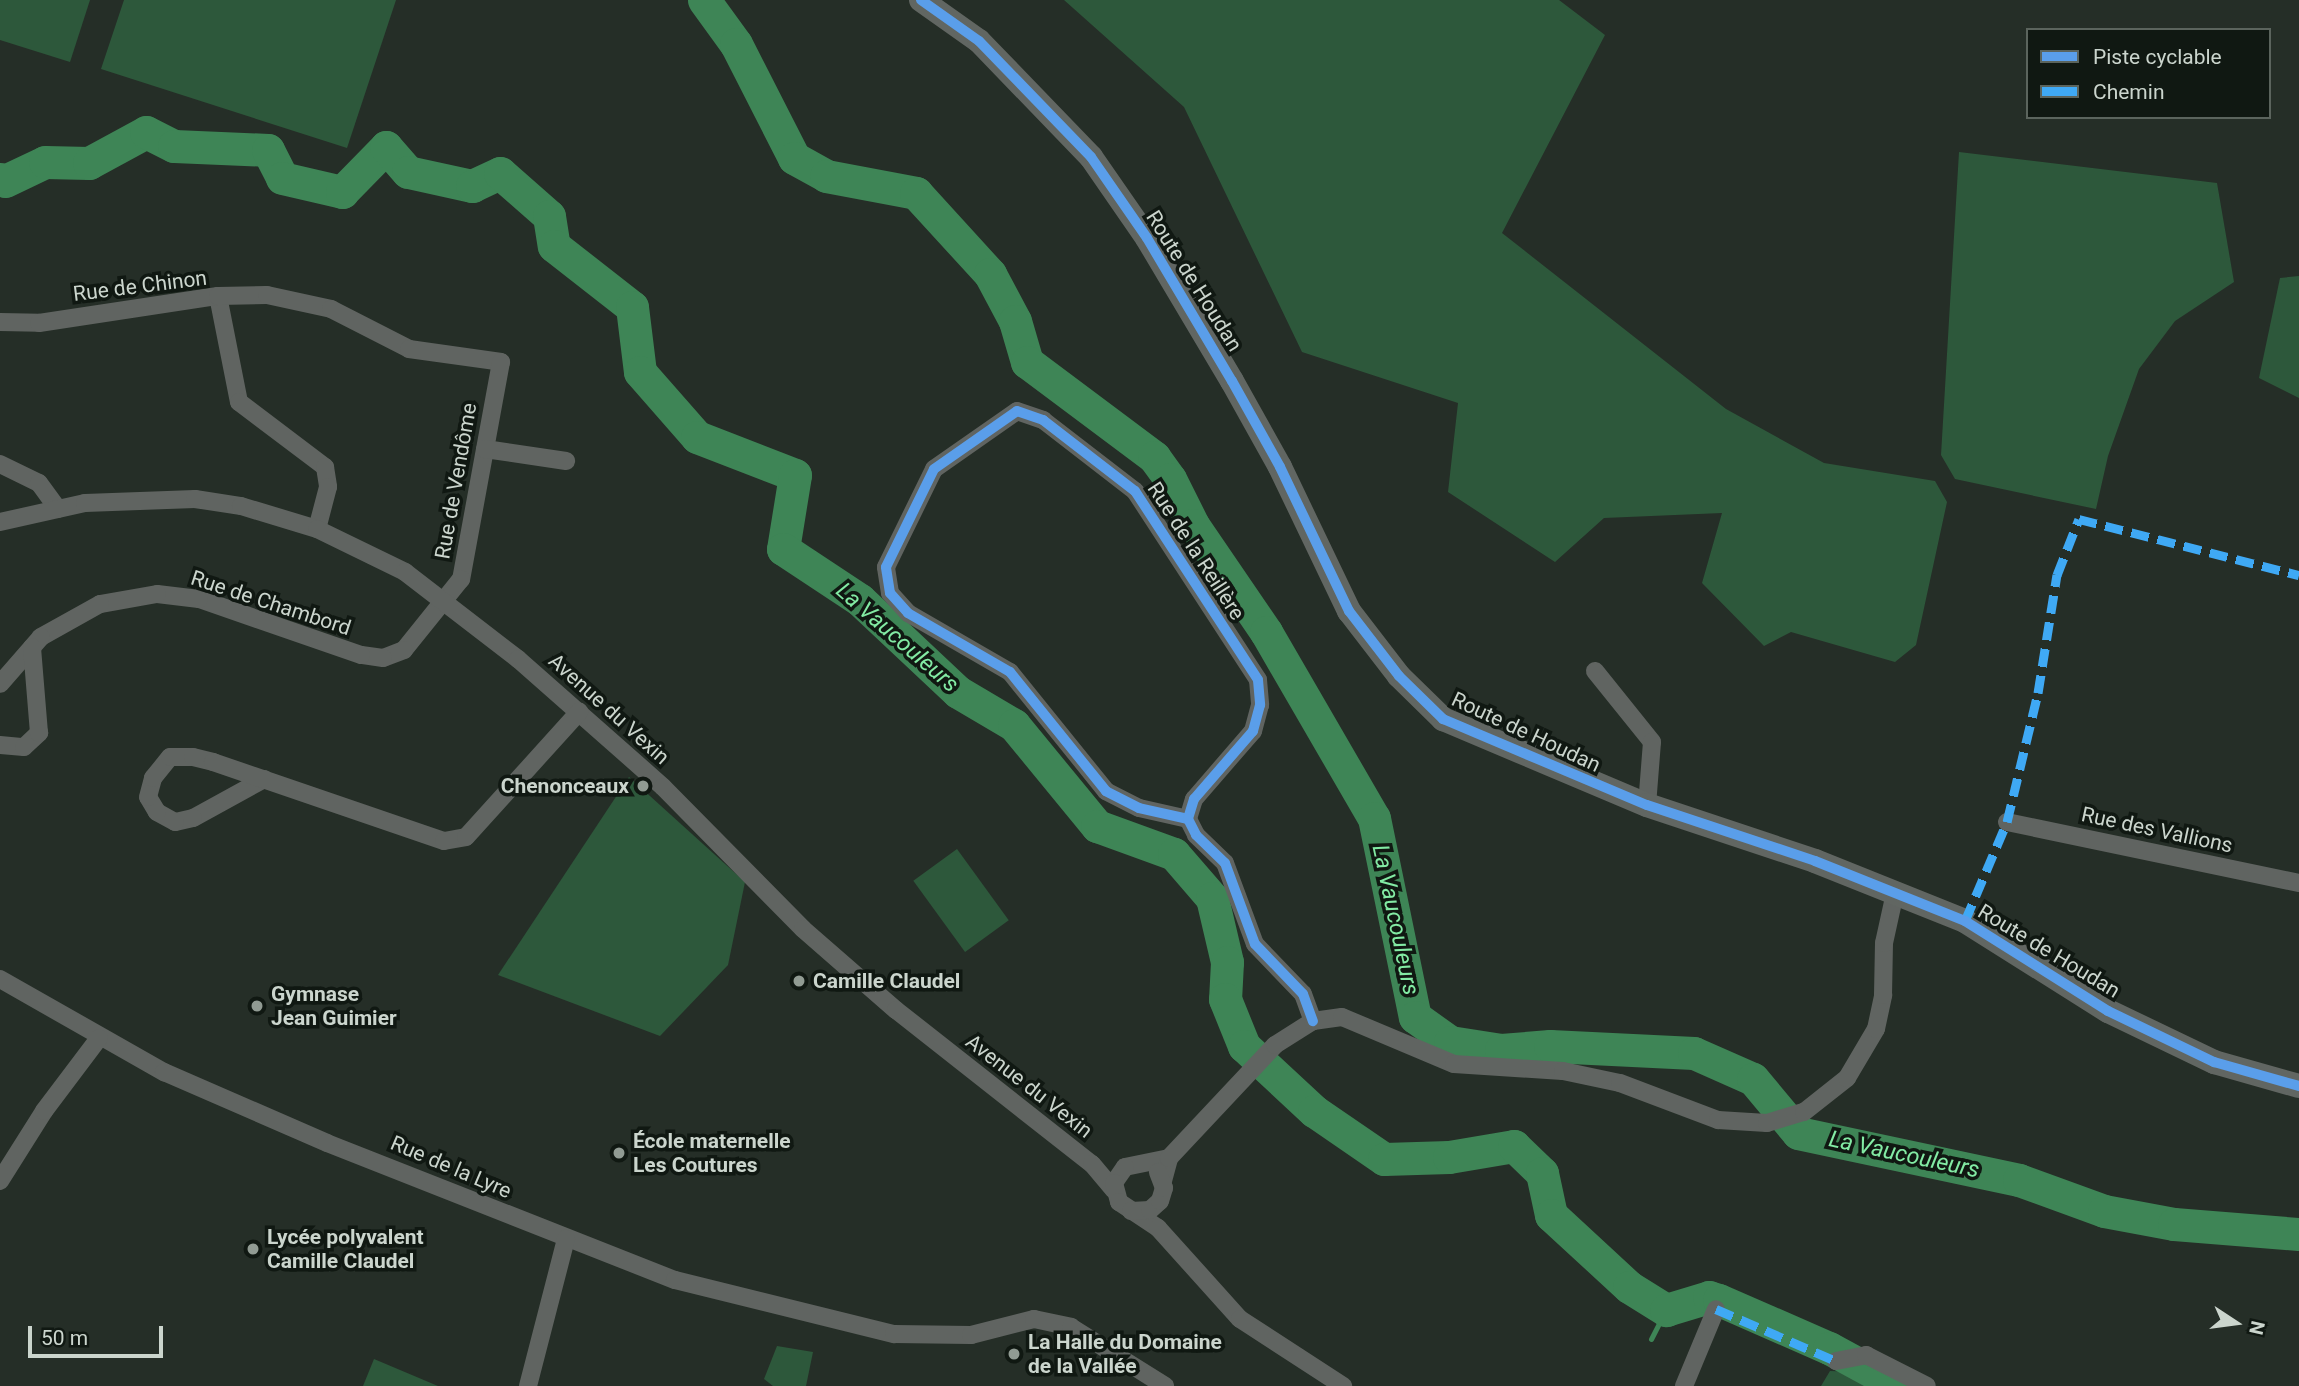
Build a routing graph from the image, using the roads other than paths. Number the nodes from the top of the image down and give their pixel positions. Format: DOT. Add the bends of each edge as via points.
graph roads {
  1 [pos="921,0"];
  2 [pos="218,296"];
  3 [pos="0,322"];
  4 [pos="485,449"];
  5 [pos="566,461"];
  6 [pos="0,464"];
  7 [pos="58,509"];
  8 [pos="0,523"];
  9 [pos="317,529"];
  10 [pos="442,600"];
  11 [pos="32,647"];
  12 [pos="1595,671"];
  13 [pos="0,684"];
  14 [pos="579,712"];
  15 [pos="0,745"];
  16 [pos="264,779"];
  17 [pos="1647,805"];
  18 [pos="1188,820"];
  19 [pos="2007,822"];
  20 [pos="2299,883"];
  21 [pos="1895,892"];
  22 [pos="0,979"];
  23 [pos="1313,1021"];
  24 [pos="99,1038"];
  25 [pos="2299,1086"];
  26 [pos="1169,1158"];
  27 [pos="1144,1163"];
  28 [pos="1092,1164"];
  29 [pos="1125,1167"];
  30 [pos="0,1181"];
  31 [pos="1163,1181"];
  32 [pos="1114,1190"];
  33 [pos="1157,1203"];
  34 [pos="1130,1210"];
  35 [pos="1158,1228"];
  36 [pos="566,1239"];
  37 [pos="1716,1309"];
  38 [pos="1836,1361"];
  39 [pos="528,1386"];
  40 [pos="1165,1386"];
  41 [pos="1343,1386"];
  42 [pos="1684,1386"];
  43 [pos="1927,1386"];
  1 -- 17 [label="street, Route de Houdan" via="979,41 1091,157 1147,238 1232,381 1280,467 1349,611 1399,677 1443,719"];
  2 -- 3 [label="street, Rue de Chinon" via="39,323"];
  2 -- 4 [label="street, Rue de Vendôme" via="267,295 331,309 409,349 501,362"];
  2 -- 9 [label="street, Rue de Chinon" via="239,402 325,467 328,488"];
  4 -- 5 [label="street"];
  4 -- 10 [label="street, Rue de Vendôme" via="461,579"];
  6 -- 7 [label="street" via="39,483"];
  7 -- 8 [label="street, Avenue du Vexin"];
  7 -- 9 [label="street, Avenue du Vexin" via="152,498 195,499 241,506"];
  9 -- 10 [label="street, Avenue du Vexin" via="405,572"];
  10 -- 11 [label="street, Rue de Chambord" via="404,650 383,658 361,655 199,600 157,594 100,604 41,637"];
  10 -- 14 [label="street, Avenue du Vexin"];
  11 -- 13 [label="street, Rue de Chambord"];
  11 -- 15 [label="street" via="38,733 24,747"];
  12 -- 17 [label="street" via="1652,742"];
  14 -- 16 [label="street" via="466,837 444,841"];
  14 -- 28 [label="street, Avenue du Vexin" via="663,787 803,929 896,1010"];
  16 -- 16 [label="street" via="213,762 170,757 153,778 148,797 157,813 175,822 193,818"];
  17 -- 21 [label="street, Route de Houdan"];
  18 -- 18 [label="street, Rue de la Reillère" via="1139,808 1106,791 1010,672 908,613 890,593 886,567 934,469 1017,411 1043,420 1114,470 1135,491 1258,680 1261,705 1253,731 1194,799"];
  18 -- 23 [label="street" via="1196,835 1225,863 1255,944 1303,994"];
  19 -- 20 [label="street, Rue des Vallions"];
  21 -- 23 [label="street" via="1884,943 1884,995 1876,1029 1847,1078 1804,1112 1767,1123 1717,1120 1620,1083 1563,1071 1454,1064 1342,1017"];
  21 -- 25 [label="street, Route de Houdan" via="1965,921 2108,1011 2214,1062"];
  22 -- 24 [label="street, Rue de la Lyre" via="40,998"];
  23 -- 26 [label="street" via="1275,1045"];
  24 -- 30 [label="street" via="44,1111"];
  24 -- 36 [label="street, Rue de la Lyre" via="264,1116"];
  26 -- 27 [label="street"];
  26 -- 31 [label="street"];
  27 -- 29 [label="street"];
  27 -- 31 [label="street" via="1156,1169"];
  28 -- 29 [label="street, Avenue du Vexin"];
  28 -- 32 [label="street, Avenue du Vexin"];
  29 -- 32 [label="street" via="1116,1177"];
  31 -- 33 [label="street"];
  32 -- 34 [label="street"];
  33 -- 34 [label="street" via="1143,1212"];
  33 -- 35 [label="street"];
  34 -- 35 [label="street"];
  35 -- 41 [label="street" via="1240,1319"];
  36 -- 39 [label="street"];
  36 -- 40 [label="street, Rue de la Lyre" via="675,1280 883,1332 937,1338 971,1335 1034,1319 1071,1327"];
  37 -- 42 [label="street"];
  38 -- 43 [label="street" via="1866,1355"];
}
